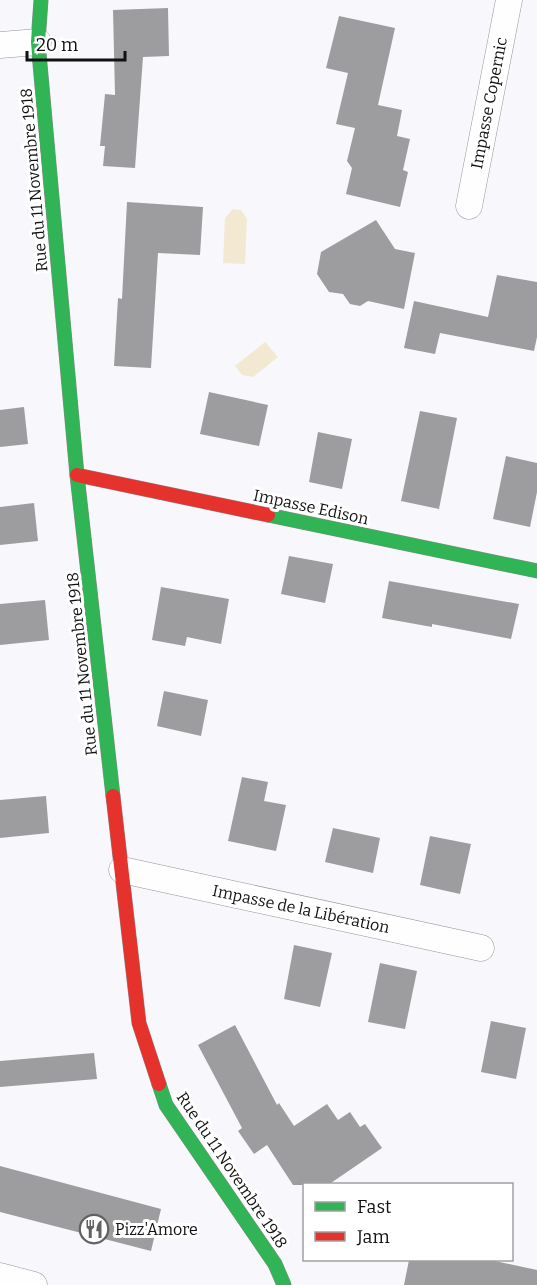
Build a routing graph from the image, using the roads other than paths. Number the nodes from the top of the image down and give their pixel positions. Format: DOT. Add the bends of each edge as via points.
graph roads {
  1 [pos="41,0"];
  2 [pos="509,0"];
  3 [pos="38,42"];
  4 [pos="0,45"];
  5 [pos="469,206"];
  6 [pos="77,475"];
  7 [pos="537,571"];
  8 [pos="122,870"];
  9 [pos="481,948"];
  10 [pos="0,1276"];
  11 [pos="34,1285"];
  12 [pos="284,1285"];
  1 -- 3 [label="street, Rue du 11 Novembre 1918"];
  2 -- 5 [label="street, Impasse Copernic"];
  3 -- 4 [label="street"];
  3 -- 6 [label="street, Rue du 11 Novembre 1918"];
  6 -- 7 [label="street, Impasse Edison"];
  6 -- 8 [label="street, Rue du 11 Novembre 1918"];
  8 -- 9 [label="street, Impasse de la Libération"];
  8 -- 12 [label="street, Rue du 11 Novembre 1918" via="139,1023 166,1105 274,1264"];
  10 -- 11 [label="street"];
}
